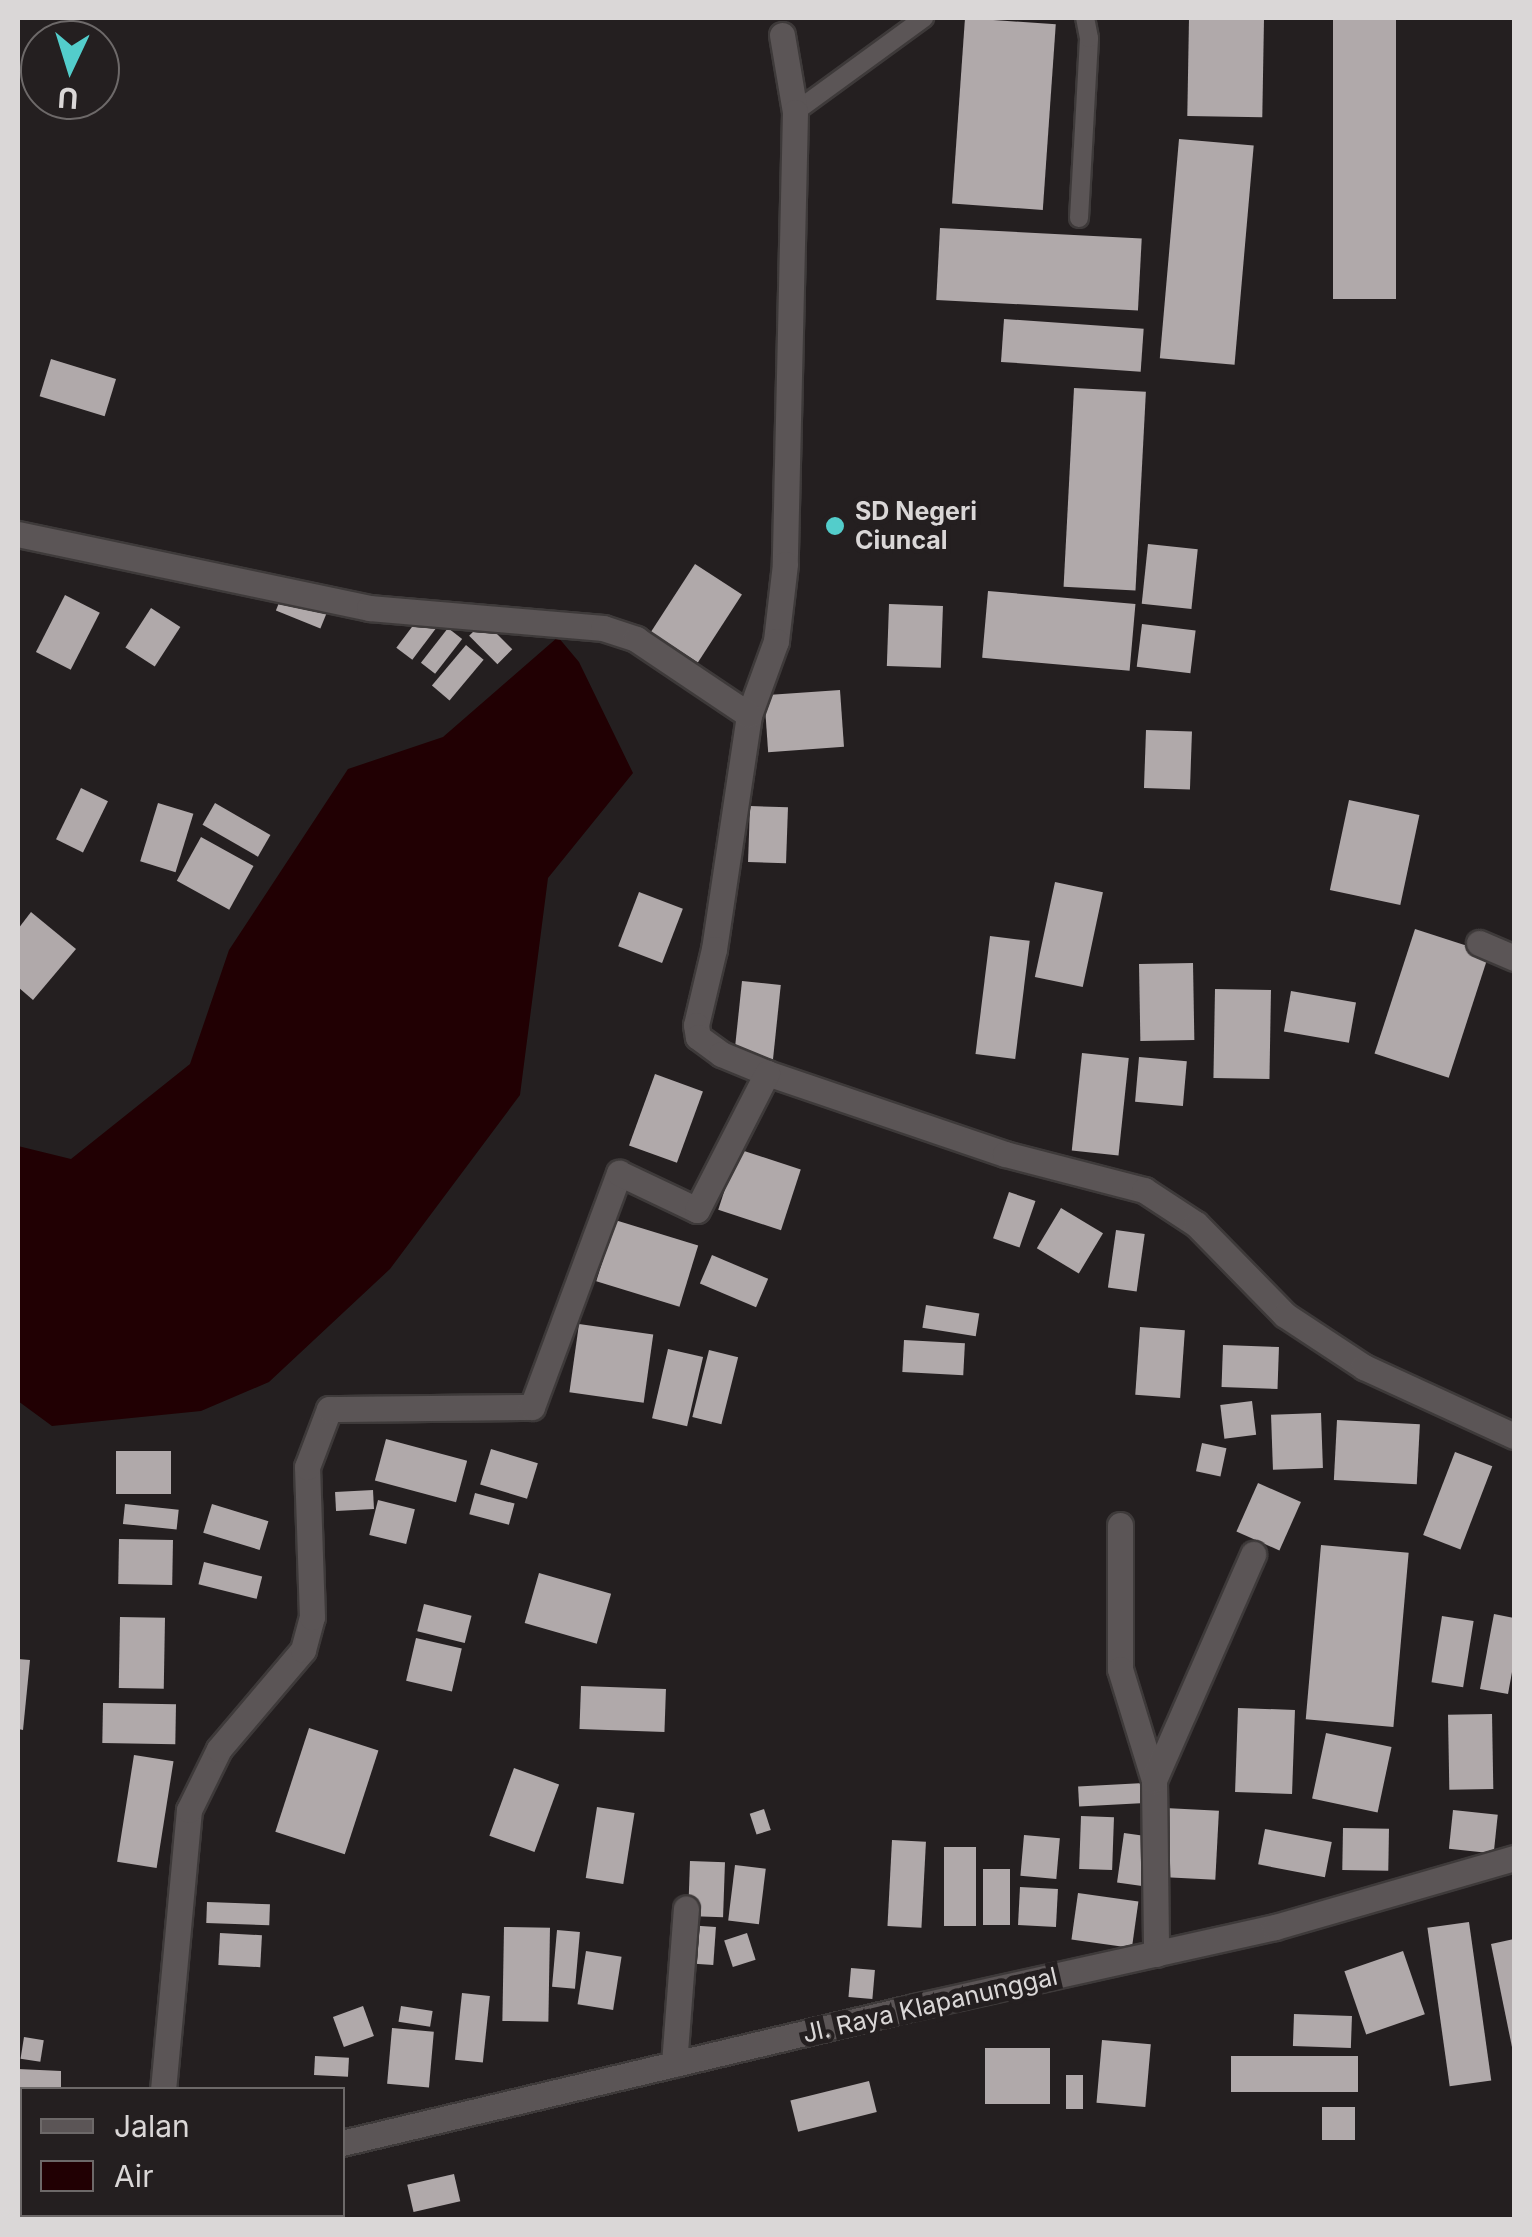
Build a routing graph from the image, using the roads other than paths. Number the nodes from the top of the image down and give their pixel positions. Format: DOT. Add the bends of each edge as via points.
graph roads {
  1 [pos="924,18"];
  2 [pos="1086,18"];
  3 [pos="782,36"];
  4 [pos="795,112"];
  5 [pos="1079,218"];
  6 [pos="18,534"];
  7 [pos="749,716"];
  8 [pos="1478,943"];
  9 [pos="1514,958"];
  10 [pos="767,1073"];
  11 [pos="1514,1436"];
  12 [pos="1120,1525"];
  13 [pos="1253,1554"];
  14 [pos="1154,1780"];
  15 [pos="1514,1858"];
  16 [pos="686,1908"];
  17 [pos="1156,1954"];
  18 [pos="674,2064"];
  19 [pos="163,2087"];
  20 [pos="345,2143"];
  1 -- 4 [label="lane"];
  2 -- 5 [label="lane"];
  3 -- 4 [label="street"];
  4 -- 7 [label="street" via="784,564 776,641"];
  6 -- 7 [label="street" via="369,608 603,628 636,639"];
  7 -- 10 [label="street" via="696,1025 708,1045"];
  8 -- 9 [label="street"];
  10 -- 11 [label="street" via="1005,1154 1144,1190 1196,1224 1285,1315 1364,1367"];
  10 -- 19 [label="street" via="697,1210 619,1173 532,1407 329,1409 307,1467 312,1617 303,1650 219,1748 190,1810"];
  12 -- 14 [label="street" via="1120,1669"];
  13 -- 14 [label="street"];
  14 -- 17 [label="street"];
  15 -- 17 [label="street, Jl. Raya Klapanunggal" via="1276,1927"];
  16 -- 18 [label="street"];
  17 -- 18 [label="street, Jl. Raya Klapanunggal"];
  18 -- 20 [label="street, Jl. Raya Klapanunggal"];
}
